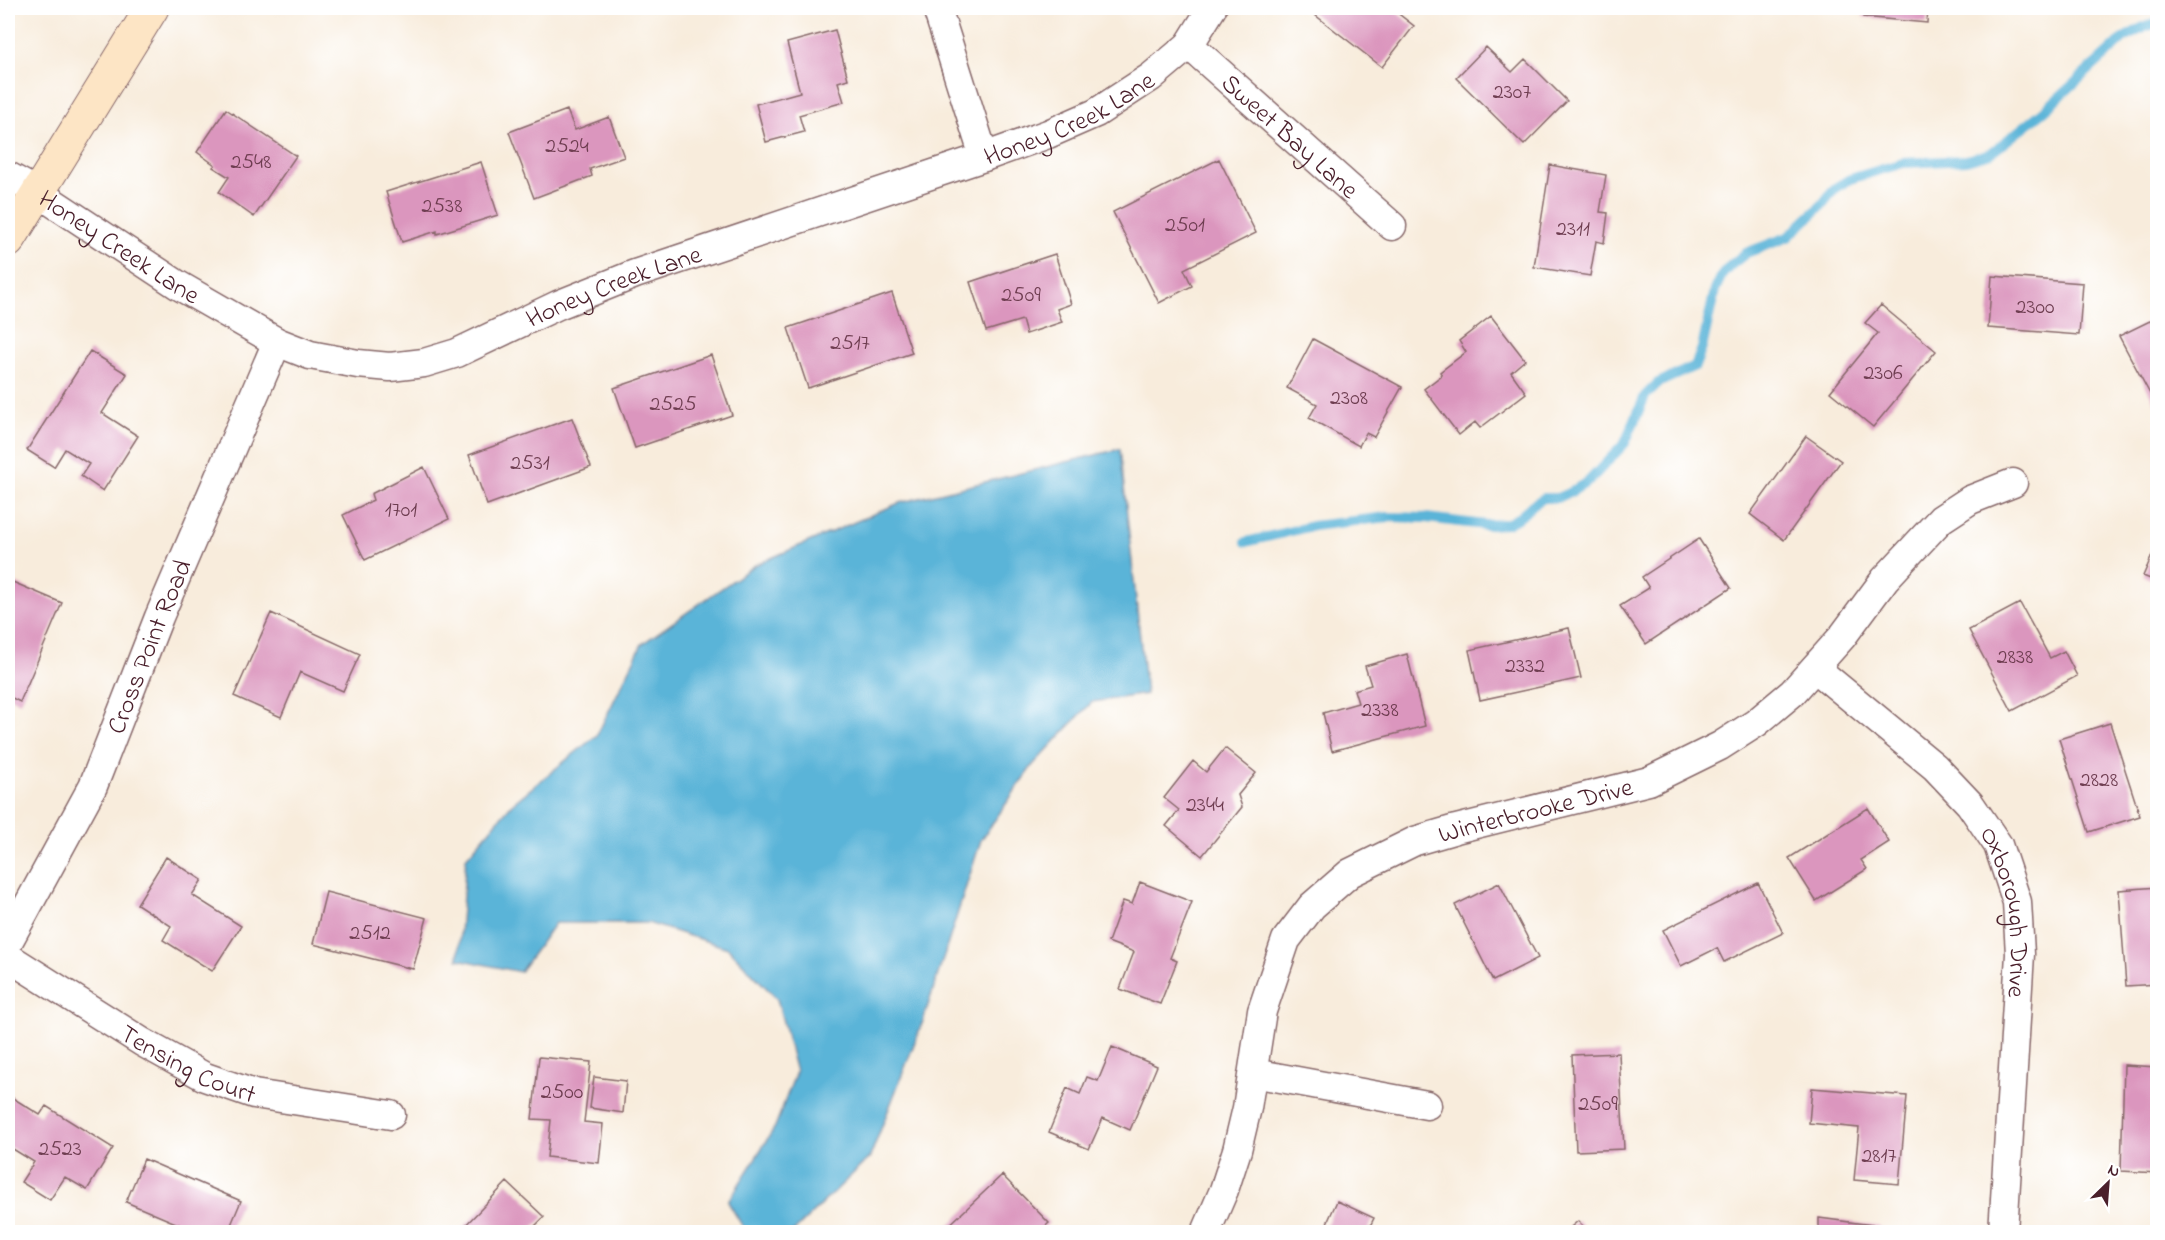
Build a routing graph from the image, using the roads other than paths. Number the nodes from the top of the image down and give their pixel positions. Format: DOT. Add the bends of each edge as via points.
graph roads {
  1 [pos="152,8"];
  2 [pos="937,8"];
  3 [pos="1212,8"];
  4 [pos="1189,45"];
  5 [pos="984,157"];
  6 [pos="8,176"];
  7 [pos="37,192"];
  8 [pos="1392,226"];
  9 [pos="8,241"];
  10 [pos="277,342"];
  11 [pos="2013,483"];
  12 [pos="1815,668"];
  13 [pos="8,942"];
  14 [pos="8,957"];
  15 [pos="1253,1073"];
  16 [pos="1427,1105"];
  17 [pos="392,1115"];
  18 [pos="1206,1233"];
  19 [pos="2004,1233"];
  1 -- 7 [label="main road"];
  2 -- 5 [label="street"];
  3 -- 4 [label="street, Honey Creek Lane"];
  4 -- 5 [label="street, Honey Creek Lane" via="1151,77 1096,113"];
  4 -- 8 [label="street, Sweet Bay Lane"];
  5 -- 10 [label="street, Honey Creek Lane" via="634,274 457,353 424,363 390,367 358,364 310,355"];
  6 -- 7 [label="street, Honey Creek Lane"];
  7 -- 9 [label="main road"];
  7 -- 10 [label="street, Honey Creek Lane" via="178,285"];
  10 -- 13 [label="street, Cross Point Road" via="159,617 93,786"];
  11 -- 12 [label="street, Winterbrooke Drive" via="1970,500 1941,519 1885,579"];
  12 -- 15 [label="street, Winterbrooke Drive" via="1756,723 1720,746 1649,781 1456,828 1350,873 1312,906 1286,940 1262,1011"];
  12 -- 19 [label="street, Oxborough Drive" via="1935,767 1970,804 1998,845 2017,902 2020,954"];
  14 -- 17 [label="street, Tensing Court" via="205,1077 254,1094"];
  15 -- 16 [label="street"];
  15 -- 18 [label="street, Winterbrooke Drive" via="1237,1150"];
}
